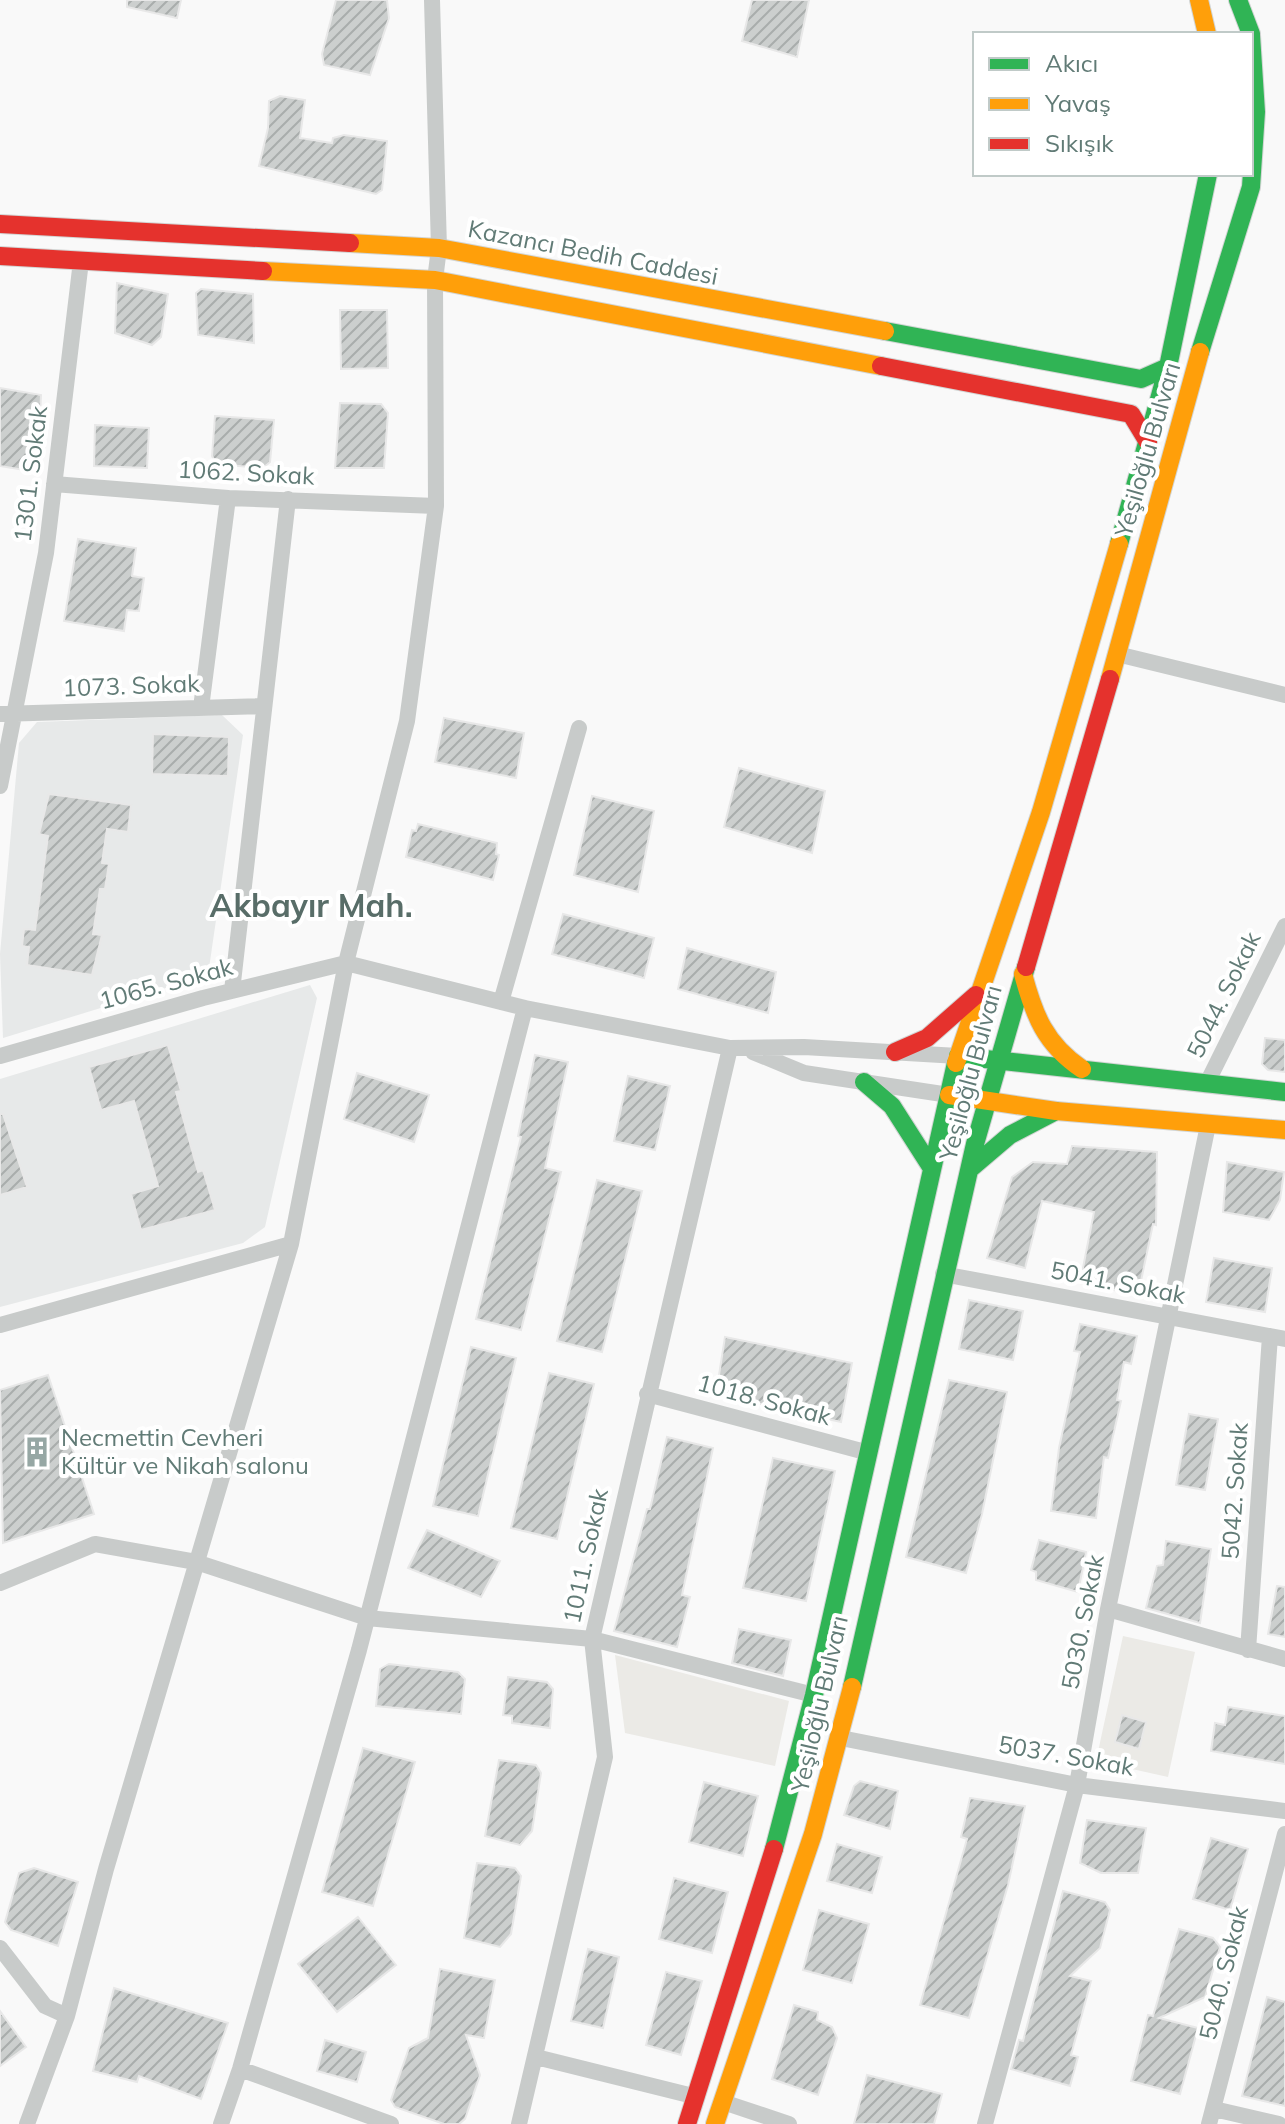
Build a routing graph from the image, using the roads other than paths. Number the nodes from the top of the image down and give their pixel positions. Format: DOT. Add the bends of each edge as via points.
graph roads {
  1 [pos="432,0"];
  2 [pos="1199,0"];
  3 [pos="1238,0"];
  4 [pos="1207,32"];
  5 [pos="1250,32"];
  6 [pos="1253,65"];
  7 [pos="1253,157"];
  8 [pos="1208,176"];
  9 [pos="1252,176"];
  10 [pos="0,224"];
  11 [pos="439,248"];
  12 [pos="0,256"];
  13 [pos="81,261"];
  14 [pos="435,280"];
  15 [pos="1168,367"];
  16 [pos="1148,442"];
  17 [pos="54,484"];
  18 [pos="228,498"];
  19 [pos="288,499"];
  20 [pos="436,506"];
  21 [pos="1117,654"];
  22 [pos="1285,695"];
  23 [pos="264,706"];
  24 [pos="201,708"];
  25 [pos="7,714"];
  26 [pos="579,728"];
  27 [pos="0,786"];
  28 [pos="1285,926"];
  29 [pos="346,963"];
  30 [pos="1023,974"];
  31 [pos="232,991"];
  32 [pos="977,994"];
  33 [pos="501,1002"];
  34 [pos="525,1008"];
  35 [pos="730,1048"];
  36 [pos="749,1050"];
  37 [pos="895,1052"];
  38 [pos="0,1056"];
  39 [pos="958,1056"];
  40 [pos="997,1062"];
  41 [pos="1086,1072"];
  42 [pos="864,1082"];
  43 [pos="1206,1085"];
  44 [pos="1285,1092"];
  45 [pos="949,1095"];
  46 [pos="987,1102"];
  47 [pos="1056,1111"];
  48 [pos="1208,1125"];
  49 [pos="1285,1130"];
  50 [pos="931,1167"];
  51 [pos="969,1169"];
  52 [pos="291,1244"];
  53 [pos="943,1274"];
  54 [pos="1171,1317"];
  55 [pos="0,1325"];
  56 [pos="1277,1337"];
  57 [pos="647,1394"];
  58 [pos="869,1453"];
  59 [pos="196,1562"];
  60 [pos="0,1583"];
  61 [pos="1108,1609"];
  62 [pos="367,1618"];
  63 [pos="592,1639"];
  64 [pos="1248,1650"];
  65 [pos="1285,1659"];
  66 [pos="814,1695"];
  67 [pos="841,1738"];
  68 [pos="1077,1785"];
  69 [pos="1285,1811"];
  70 [pos="1285,1834"];
  71 [pos="0,1948"];
  72 [pos="67,2016"];
  73 [pos="536,2057"];
  74 [pos="240,2069"];
  75 [pos="697,2097"];
  76 [pos="723,2102"];
  77 [pos="1212,2117"];
  78 [pos="383,2123"];
  79 [pos="27,2124"];
  80 [pos="221,2124"];
  81 [pos="519,2124"];
  82 [pos="687,2124"];
  83 [pos="715,2124"];
  84 [pos="789,2124"];
  85 [pos="985,2124"];
  86 [pos="1279,2124"];
  1 -- 11 [label="street"];
  2 -- 4 [label="main road"];
  3 -- 5 [label="main road, Yeşiloğlu Bulvarı"];
  6 -- 7 [label="main road, Yeşiloğlu Bulvarı"];
  8 -- 15 [label="main road, Yeşiloğlu Bulvarı"];
  9 -- 21 [label="main road, Yeşiloğlu Bulvarı"];
  10 -- 11 [label="main road, Kazancı Bedih Caddesi"];
  11 -- 14 [label="street"];
  11 -- 15 [label="main road, Kazancı Bedih Caddesi" via="1141,379"];
  12 -- 13 [label="main road"];
  13 -- 14 [label="main road"];
  13 -- 17 [label="street, 1301. Sokak"];
  14 -- 16 [label="main road" via="1131,414"];
  14 -- 20 [label="street"];
  15 -- 16 [label="main road, Yeşiloğlu Bulvarı"];
  16 -- 32 [label="main road, Yeşiloğlu Bulvarı" via="1041,812"];
  17 -- 18 [label="street, 1062. Sokak"];
  17 -- 25 [label="street, 1301. Sokak" via="46,553"];
  18 -- 19 [label="street, 1062. Sokak"];
  18 -- 24 [label="street"];
  19 -- 20 [label="street, 1062. Sokak"];
  19 -- 23 [label="street"];
  20 -- 29 [label="street" via="407,721"];
  21 -- 22 [label="street"];
  21 -- 30 [label="main road, Yeşiloğlu Bulvarı"];
  23 -- 24 [label="street, 1073. Sokak"];
  23 -- 31 [label="street"];
  24 -- 25 [label="street, 1073. Sokak"];
  25 -- 27 [label="street, 1301. Sokak"];
  26 -- 33 [label="street"];
  28 -- 43 [label="street, 5044. Sokak"];
  29 -- 31 [label="street, 1065. Sokak"];
  29 -- 33 [label="street"];
  29 -- 52 [label="street"];
  30 -- 40 [label="main road, Yeşiloğlu Bulvarı"];
  30 -- 41 [label="main road" via="1039,1030 1058,1054"];
  31 -- 38 [label="street, 1065. Sokak"];
  32 -- 37 [label="main road" via="927,1038"];
  32 -- 39 [label="main road, Yeşiloğlu Bulvarı"];
  33 -- 34 [label="street"];
  34 -- 35 [label="street"];
  34 -- 62 [label="street"];
  35 -- 36 [label="street"];
  35 -- 57 [label="street, 1011. Sokak"];
  36 -- 37 [label="street"];
  36 -- 42 [label="street" via="804,1073"];
  37 -- 39 [label="street"];
  39 -- 40 [label="main road"];
  39 -- 45 [label="main road, Yeşiloğlu Bulvarı"];
  40 -- 41 [label="main road"];
  40 -- 46 [label="main road, Yeşiloğlu Bulvarı"];
  41 -- 43 [label="main road"];
  42 -- 45 [label="street"];
  42 -- 50 [label="main road" via="892,1106"];
  43 -- 44 [label="main road"];
  45 -- 46 [label="main road"];
  45 -- 50 [label="main road, Yeşiloğlu Bulvarı"];
  46 -- 47 [label="main road"];
  46 -- 51 [label="main road, Yeşiloğlu Bulvarı"];
  47 -- 48 [label="main road"];
  47 -- 51 [label="main road" via="1010,1135"];
  48 -- 49 [label="main road"];
  48 -- 54 [label="street, 5030. Sokak"];
  50 -- 58 [label="main road, Yeşiloğlu Bulvarı"];
  51 -- 53 [label="main road, Yeşiloğlu Bulvarı"];
  52 -- 55 [label="street"];
  52 -- 59 [label="street"];
  53 -- 54 [label="street, 5041. Sokak"];
  53 -- 67 [label="main road, Yeşiloğlu Bulvarı"];
  54 -- 56 [label="street, 5041. Sokak"];
  54 -- 61 [label="street, 5030. Sokak"];
  56 -- 64 [label="street, 5042. Sokak"];
  57 -- 58 [label="street, 1018. Sokak"];
  57 -- 63 [label="street, 1011. Sokak"];
  58 -- 66 [label="main road, Yeşiloğlu Bulvarı"];
  59 -- 60 [label="street" via="95,1544"];
  59 -- 62 [label="street"];
  59 -- 72 [label="street"];
  61 -- 64 [label="street"];
  61 -- 68 [label="street, 5030. Sokak"];
  62 -- 63 [label="street"];
  62 -- 74 [label="street"];
  63 -- 66 [label="street"];
  63 -- 73 [label="street, 1011. Sokak" via="605,1757"];
  64 -- 65 [label="street"];
  66 -- 75 [label="main road, Yeşiloğlu Bulvarı" via="764,1890"];
  67 -- 68 [label="street, 5037. Sokak"];
  67 -- 76 [label="main road, Yeşiloğlu Bulvarı"];
  68 -- 69 [label="street, 5037. Sokak"];
  68 -- 85 [label="street, 5030. Sokak"];
  70 -- 77 [label="street, 5040. Sokak"];
  71 -- 72 [label="street" via="45,2006"];
  72 -- 79 [label="street"];
  73 -- 75 [label="street"];
  73 -- 81 [label="street, 1011. Sokak"];
  74 -- 78 [label="street"];
  74 -- 80 [label="street"];
  75 -- 82 [label="main road, Yeşiloğlu Bulvarı"];
  76 -- 83 [label="main road, Yeşiloğlu Bulvarı"];
  76 -- 84 [label="street"];
  77 -- 86 [label="street"];
}
